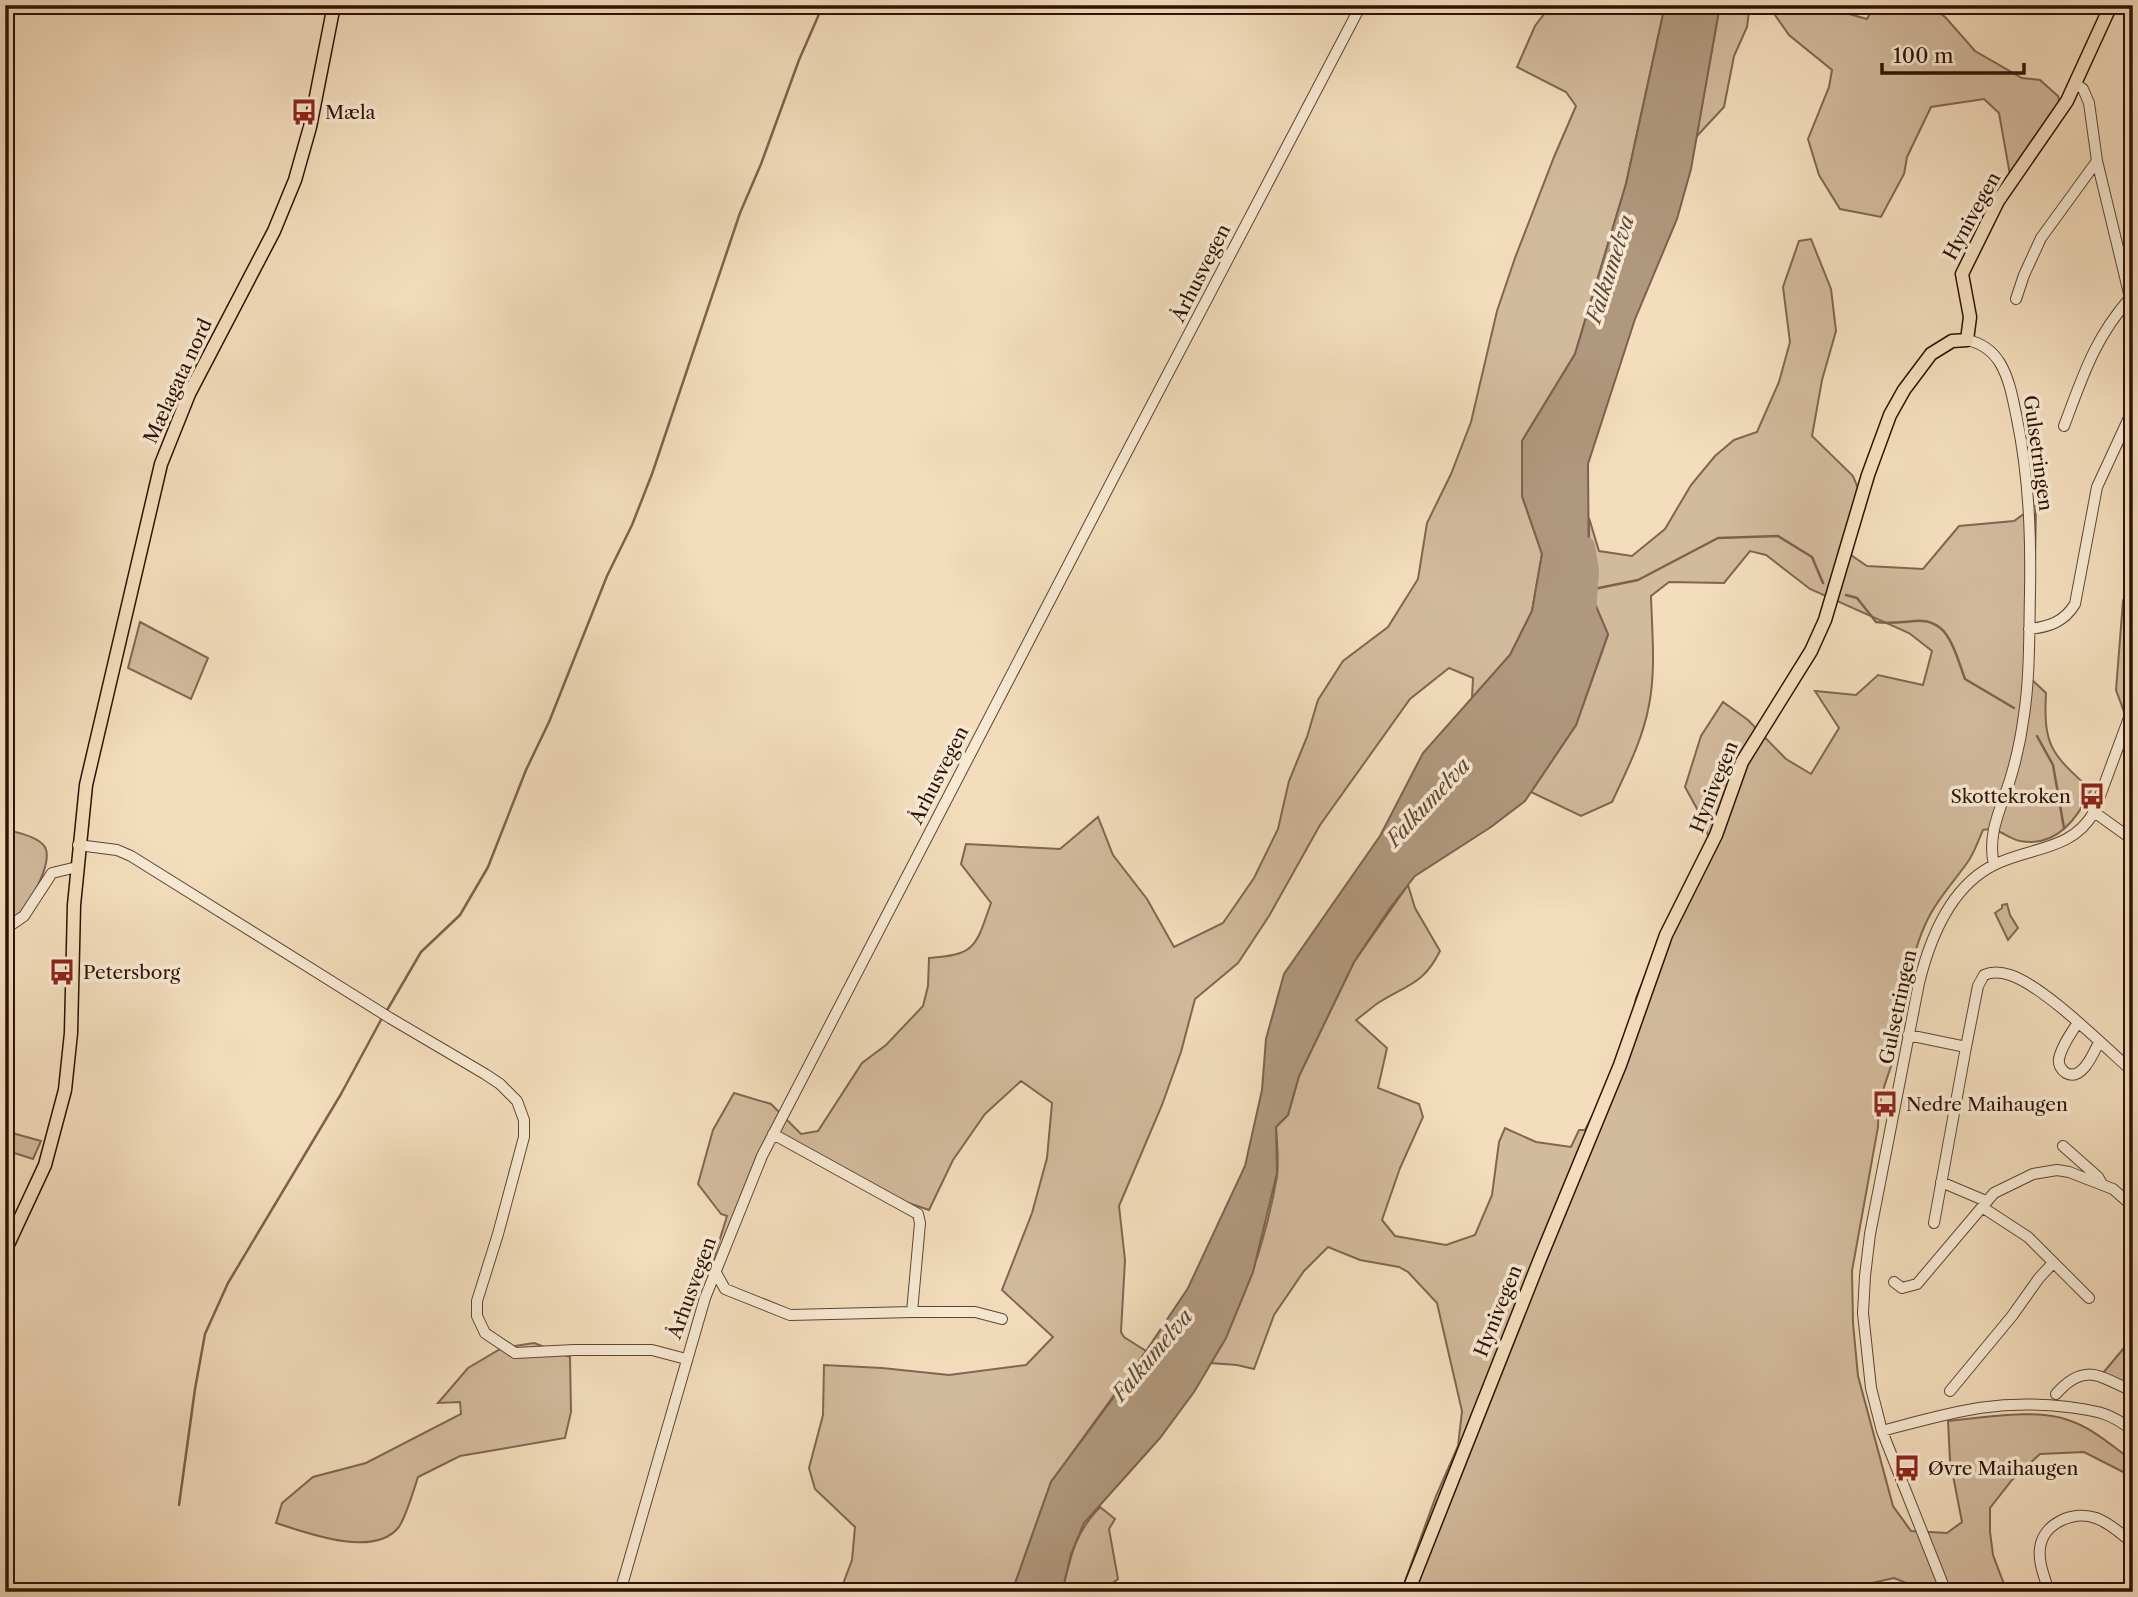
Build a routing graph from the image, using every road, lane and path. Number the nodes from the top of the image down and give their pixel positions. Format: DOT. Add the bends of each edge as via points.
graph roads {
  1 [pos="334,5"];
  2 [pos="1361,5"];
  3 [pos="2111,5"];
  4 [pos="2076,84"];
  5 [pos="2097,161"];
  6 [pos="2130,298"];
  7 [pos="2016,299"];
  8 [pos="2133,310"];
  9 [pos="1967,340"];
  10 [pos="2133,409"];
  11 [pos="2064,426"];
  12 [pos="2029,629"];
  13 [pos="2133,707"];
  14 [pos="2094,812"];
  15 [pos="2133,840"];
  16 [pos="78,845"];
  17 [pos="1994,865"];
  18 [pos="76,867"];
  19 [pos="5,929"];
  20 [pos="2077,1024"];
  21 [pos="1908,1035"];
  22 [pos="2099,1042"];
  23 [pos="1966,1047"];
  24 [pos="2133,1072"];
  25 [pos="774,1134"];
  26 [pos="2063,1146"];
  27 [pos="1941,1182"];
  28 [pos="2102,1184"];
  29 [pos="2129,1203"];
  30 [pos="1984,1204"];
  31 [pos="1934,1223"];
  32 [pos="5,1251"];
  33 [pos="2053,1263"];
  34 [pos="715,1271"];
  35 [pos="1894,1282"];
  36 [pos="725,1289"];
  37 [pos="705,1298"];
  38 [pos="2089,1298"];
  39 [pos="912,1312"];
  40 [pos="1002,1319"];
  41 [pos="686,1359"];
  42 [pos="2133,1389"];
  43 [pos="1950,1391"];
  44 [pos="2056,1394"];
  45 [pos="1882,1431"];
  46 [pos="2133,1431"];
  47 [pos="2133,1543"];
  48 [pos="620,1592"];
  49 [pos="1408,1592"];
  50 [pos="1946,1592"];
  51 [pos="2049,1592"];
  1 -- 16 [label="main road, Mælagata nord" via="295,180 274,231 189,394 161,464 97,733"];
  2 -- 25 [label="street, Århusvegen"];
  3 -- 4 [label="main road, Hynivegen"];
  4 -- 5 [label="street" via="2089,103"];
  4 -- 9 [label="main road, Hynivegen" via="1998,201 1962,274 1970,317"];
  5 -- 6 [label="street"];
  5 -- 7 [label="street" via="2041,238"];
  6 -- 8 [label="street"];
  6 -- 11 [label="street" via="2092,351"];
  9 -- 12 [label="street, Gulsetringen" via="1983,345 1995,356 2012,393 2027,477"];
  9 -- 49 [label="main road, Hynivegen" via="1952,341 1931,354 1890,415 1820,633 1742,762 1716,835 1666,935 1620,1065"];
  10 -- 12 [label="street" via="2097,487 2075,604 2059,621"];
  12 -- 17 [label="street, Gulsetringen" via="2025,714 1993,831"];
  13 -- 14 [label="street"];
  14 -- 15 [label="street"];
  14 -- 17 [label="street" via="2068,839"];
  16 -- 18 [label="main road, Mælagata nord"];
  16 -- 41 [label="street" via="131,856 500,1084 517,1101 524,1137 477,1301 477,1316 485,1333 515,1353 652,1350"];
  17 -- 21 [label="street, Gulsetringen" via="1962,891 1938,927 1923,965"];
  18 -- 19 [label="street" via="52,873 24,916"];
  18 -- 32 [label="main road, Mælagata nord" via="65,1090 45,1165"];
  20 -- 22 [label="street"];
  20 -- 22 [label="street" via="2059,1059 2066,1073 2080,1073"];
  20 -- 23 [label="street" via="2025,982 1990,972 1978,986"];
  21 -- 23 [label="street"];
  21 -- 45 [label="street, Gulsetringen" via="1865,1276 1867,1364"];
  22 -- 24 [label="street"];
  23 -- 27 [label="street"];
  25 -- 34 [label="street, Århusvegen"];
  25 -- 39 [label="street" via="918,1214"];
  26 -- 28 [label="street"];
  27 -- 30 [label="street"];
  27 -- 31 [label="street"];
  28 -- 29 [label="street"];
  28 -- 30 [label="street" via="2069,1172 2045,1171 1999,1189"];
  30 -- 33 [label="street" via="2028,1237"];
  30 -- 35 [label="street" via="1917,1284 1902,1288"];
  33 -- 38 [label="street"];
  33 -- 43 [label="street"];
  34 -- 36 [label="street"];
  34 -- 37 [label="street, Århusvegen"];
  36 -- 37 [label="street"];
  36 -- 39 [label="street" via="790,1314"];
  37 -- 41 [label="street, Århusvegen"];
  39 -- 40 [label="street" via="975,1312"];
  41 -- 48 [label="street, Århusvegen"];
  42 -- 44 [label="street" via="2088,1373 2071,1379"];
  45 -- 46 [label="street" via="1995,1405 2054,1406 2108,1414"];
  45 -- 50 [label="street, Gulsetringen"];
  47 -- 51 [label="street" via="2093,1517 2063,1520 2048,1531 2040,1549"];
}
